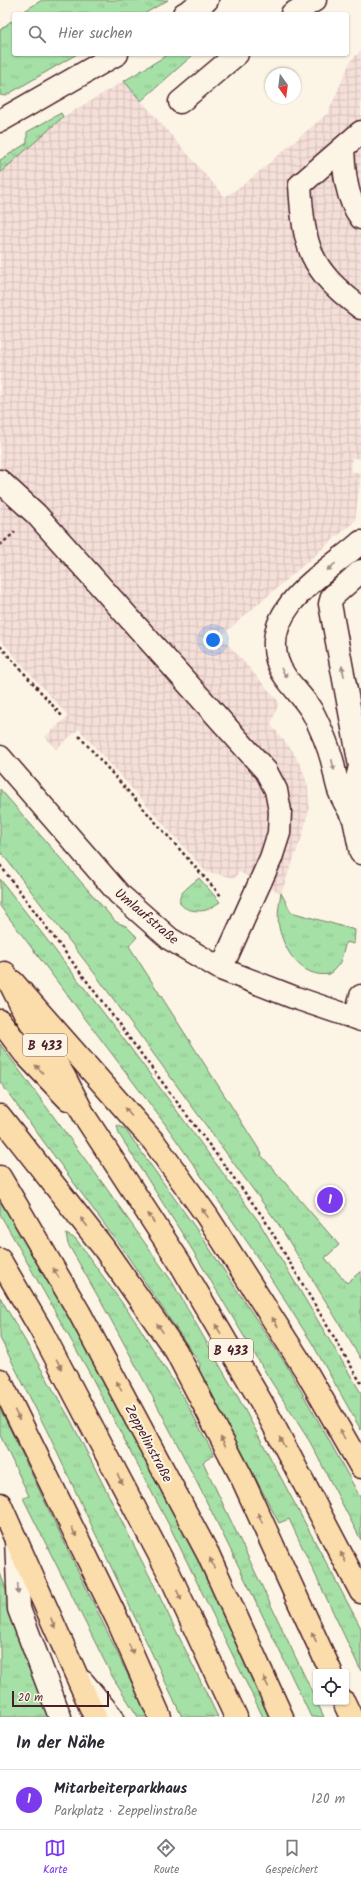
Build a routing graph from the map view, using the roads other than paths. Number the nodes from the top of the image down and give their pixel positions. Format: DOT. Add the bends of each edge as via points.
graph roads {
  1 [pos="208,0"];
  2 [pos="315,0"];
  3 [pos="187,12"];
  4 [pos="295,12"];
  5 [pos="114,56"];
  6 [pos="235,56"];
  7 [pos="180,102"];
  8 [pos="0,121"];
  9 [pos="361,132"];
  10 [pos="343,148"];
  11 [pos="361,218"];
  12 [pos="361,308"];
  13 [pos="0,481"];
  14 [pos="361,542"];
  15 [pos="361,571"];
  16 [pos="0,757"];
  17 [pos="358,811"];
  18 [pos="361,853"];
  19 [pos="221,969"];
  20 [pos="2,970"];
  21 [pos="361,996"];
  22 [pos="358,1019"];
  23 [pos="0,1021"];
  24 [pos="0,1116"];
  25 [pos="85,1117"];
  26 [pos="0,1177"];
  27 [pos="0,1260"];
  28 [pos="0,1380"];
  29 [pos="361,1467"];
  30 [pos="0,1504"];
  31 [pos="16,1536"];
  32 [pos="361,1592"];
  33 [pos="330,1669"];
  34 [pos="75,1674"];
  35 [pos="345,1705"];
  36 [pos="60,1717"];
  37 [pos="95,1717"];
  38 [pos="112,1717"];
  39 [pos="160,1717"];
  40 [pos="236,1717"];
  41 [pos="282,1717"];
  42 [pos="351,1717"];
  1 -- 3 [label="street"];
  2 -- 4 [label="street"];
  5 -- 8 [label="street"];
  6 -- 7 [label="street"];
  9 -- 10 [label="street"];
  10 -- 11 [label="street" via="345,177 355,210"];
  10 -- 12 [label="street" via="300,185 303,227 312,259 333,285"];
  13 -- 19 [label="street" via="36,514 266,771 276,790 280,811 279,832 271,858"];
  14 -- 17 [label="street, one-way" via="298,595 283,612 276,628 275,644 280,667 313,713 320,728 332,758 340,794"];
  17 -- 15 [label="street, one-way" via="354,791 360,766 330,604 332,597"];
  16 -- 19 [label="street, Umlaufstraße" via="119,894 170,939"];
  17 -- 18 [label="street"];
  19 -- 22 [label="street, Umlaufstraße"];
  20 -- 25 [label="main road, B 433"];
  29 -- 20 [label="main road, one-way" via="306,1371 212,1223 154,1142"];
  21 -- 22 [label="street"];
  25 -- 23 [label="main road, one-way" via="24,1054"];
  33 -- 24 [label="main road, one-way" via="241,1476 176,1351 103,1247"];
  32 -- 25 [label="main road, B 433, one-way" via="263,1405 180,1263"];
  41 -- 26 [label="main road, Zeppelinstraße, one-way" via="208,1554 79,1312"];
  27 -- 40 [label="main road, one-way" via="41,1330 169,1573"];
  28 -- 39 [label="main road, one-way" via="118,1621"];
  30 -- 31 [label="main road"];
  31 -- 34 [label="main road, one-way"];
  31 -- 36 [label="street, one-way" via="19,1609"];
  34 -- 37 [label="main road"];
  34 -- 38 [label="street"];
  35 -- 42 [label="main road"];
}
